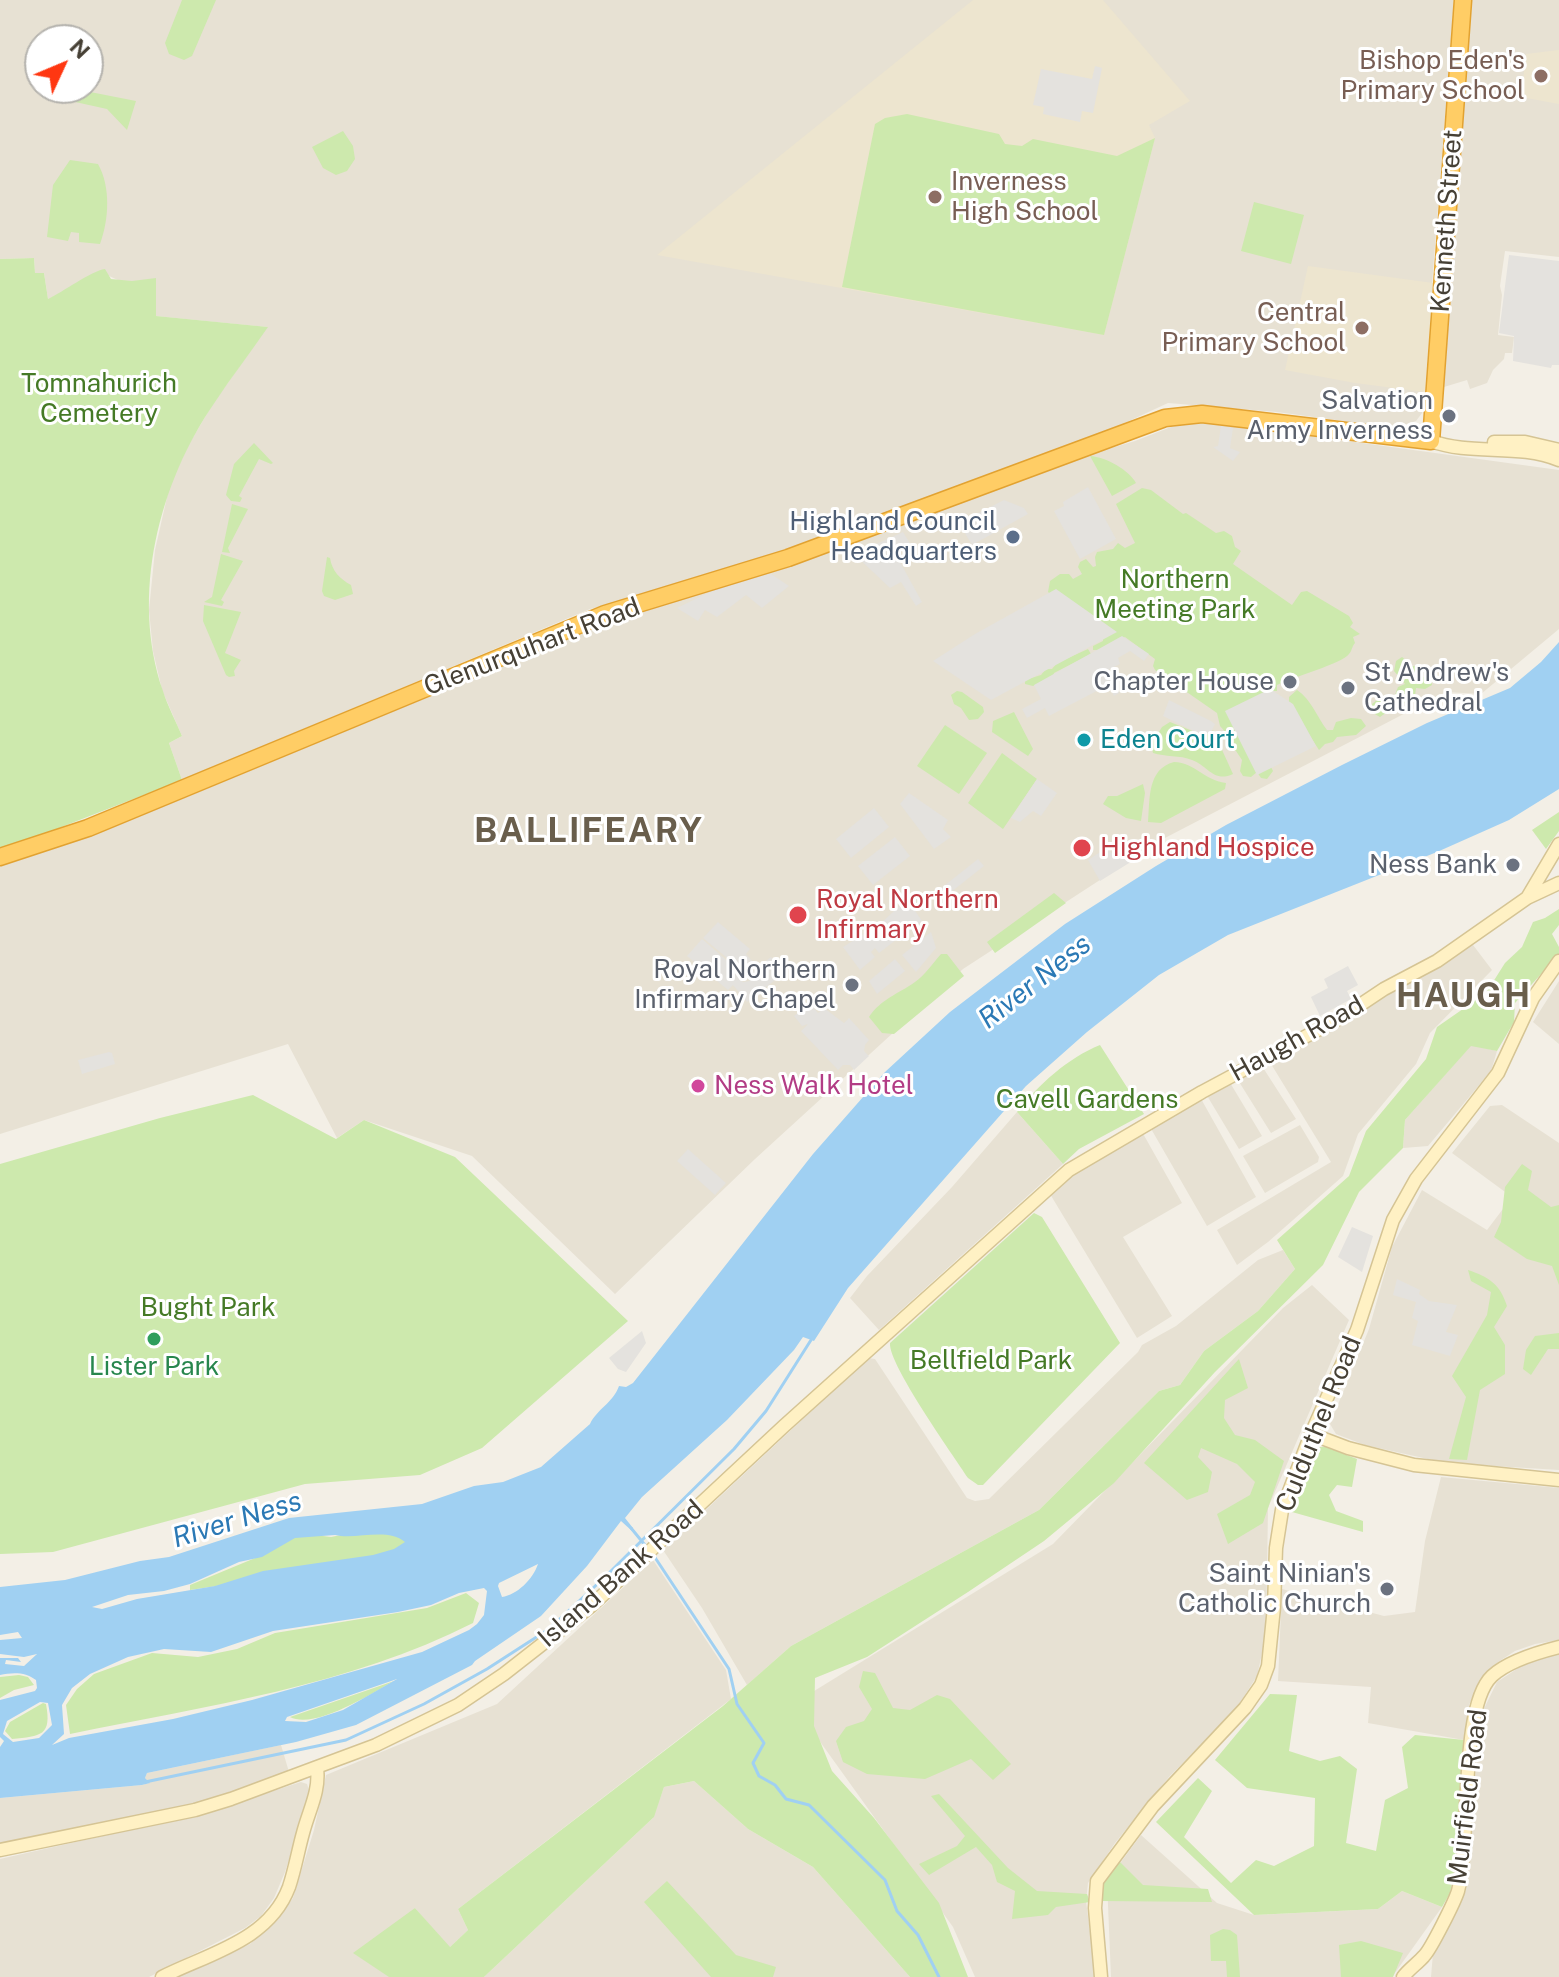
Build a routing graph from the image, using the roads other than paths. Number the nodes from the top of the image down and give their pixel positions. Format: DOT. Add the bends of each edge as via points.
graph roads {
  1 [pos="1463,0"];
  2 [pos="1431,441"];
  3 [pos="1559,456"];
  4 [pos="1559,844"];
  5 [pos="0,857"];
  6 [pos="1559,883"];
  7 [pos="1527,898"];
  8 [pos="1559,961"];
  9 [pos="1145,1125"];
  10 [pos="1311,1434"];
  11 [pos="1559,1480"];
  12 [pos="1559,1647"];
  13 [pos="317,1768"];
  14 [pos="0,1850"];
  15 [pos="162,1977"];
  16 [pos="1101,1977"];
  17 [pos="1403,1977"];
  1 -- 2 [label="highway, Kenneth Street"];
  2 -- 3 [label="main road" via="1525,442"];
  2 -- 5 [label="highway, Glenurquhart Road" via="1202,414 1161,419 788,558 605,614 88,828"];
  4 -- 7 [label="main road"];
  6 -- 7 [label="main road"];
  7 -- 9 [label="main road, Haugh Road" via="1437,961"];
  8 -- 10 [label="main road, Culduthel Road" via="1533,998 1498,1073 1416,1179 1393,1220 1357,1330"];
  9 -- 13 [label="main road, Island Bank Road" via="1069,1170 591,1606 504,1674 458,1705"];
  10 -- 11 [label="main road" via="1414,1465"];
  10 -- 16 [label="main road, Culduthel Road" via="1282,1510 1265,1676 1245,1708 1153,1806 1097,1881"];
  12 -- 17 [label="main road, Muirfield Road" via="1531,1654 1492,1676 1478,1700 1458,1892 1425,1956"];
  13 -- 14 [label="main road, Island Bank Road" via="195,1810"];
  13 -- 15 [label="main road" via="318,1786 279,1904 249,1936"];
}
